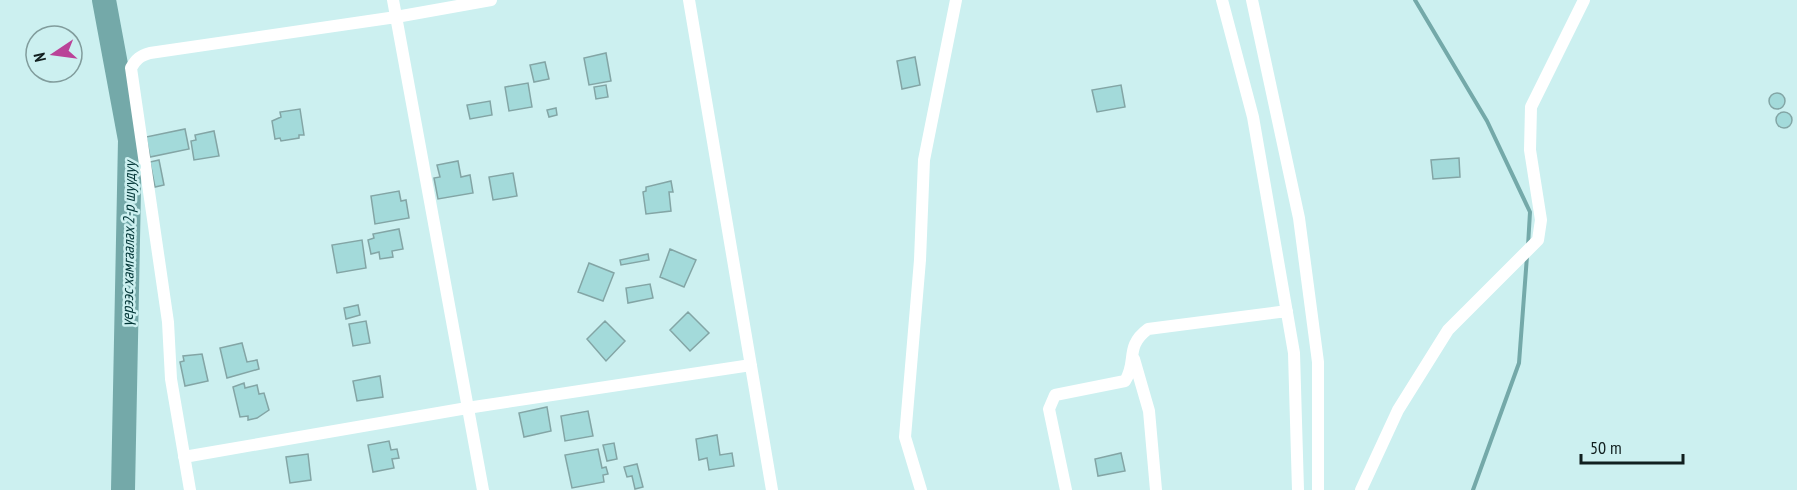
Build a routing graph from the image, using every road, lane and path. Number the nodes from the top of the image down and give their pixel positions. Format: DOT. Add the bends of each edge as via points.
graph roads {
  1 [pos="393,0"];
  2 [pos="491,0"];
  3 [pos="689,0"];
  4 [pos="956,0"];
  5 [pos="1222,0"];
  6 [pos="1252,0"];
  7 [pos="1584,0"];
  8 [pos="396,17"];
  9 [pos="1287,311"];
  10 [pos="1131,350"];
  11 [pos="751,365"];
  12 [pos="467,408"];
  13 [pos="184,457"];
  14 [pos="190,490"];
  15 [pos="483,490"];
  16 [pos="772,490"];
  17 [pos="921,490"];
  18 [pos="1066,490"];
  19 [pos="1156,490"];
  20 [pos="1299,490"];
  21 [pos="1318,490"];
  22 [pos="1361,490"];
  1 -- 8 [label="street"];
  2 -- 8 [label="street"];
  3 -- 11 [label="street"];
  4 -- 17 [label="street" via="924,160 906,437"];
  5 -- 9 [label="street" via="1253,117"];
  6 -- 21 [label="street" via="1299,218 1318,362"];
  7 -- 22 [label="street" via="1531,107 1530,150 1541,220 1538,240 1448,330 1398,410"];
  8 -- 12 [label="street"];
  8 -- 13 [label="street" via="150,53 134,62 131,69"];
  9 -- 10 [label="street" via="1148,329"];
  9 -- 20 [label="street" via="1294,353"];
  10 -- 18 [label="street" via="1131,372 1125,381 1055,395 1050,401"];
  10 -- 19 [label="street" via="1149,411"];
  11 -- 12 [label="street"];
  11 -- 16 [label="street"];
  12 -- 13 [label="street"];
  12 -- 15 [label="street"];
  13 -- 14 [label="street"];
}
